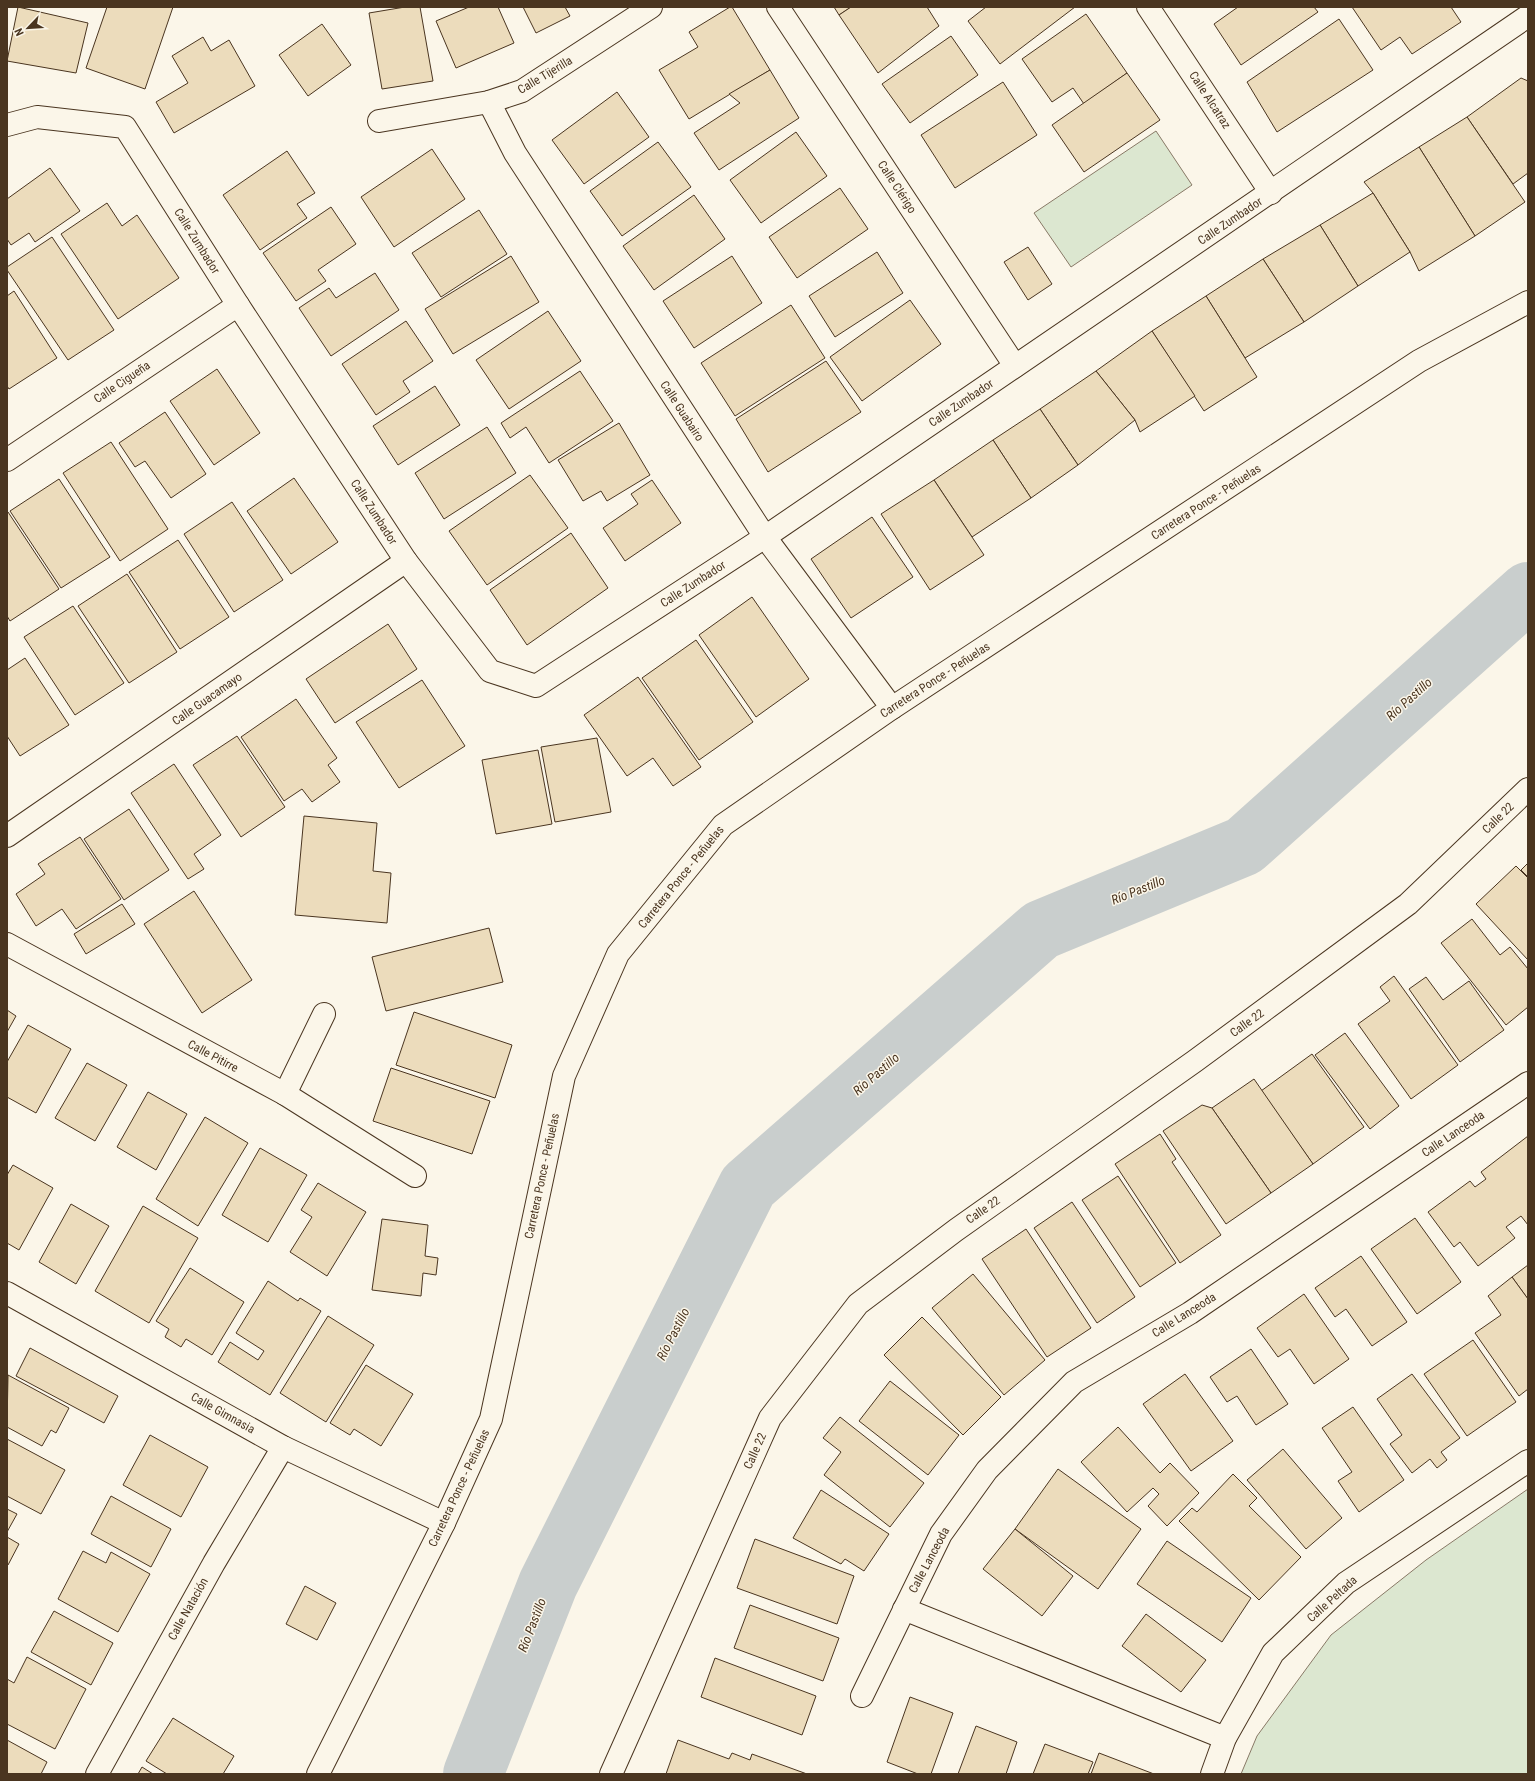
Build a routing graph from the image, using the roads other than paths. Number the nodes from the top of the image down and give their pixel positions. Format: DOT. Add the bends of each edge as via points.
graph roads {
  1 [pos="651,7"];
  2 [pos="778,7"];
  3 [pos="1148,7"];
  4 [pos="1519,15"];
  5 [pos="489,102"];
  6 [pos="379,121"];
  7 [pos="7,124"];
  8 [pos="1271,193"];
  9 [pos="1528,302"];
  10 [pos="238,305"];
  11 [pos="1015,366"];
  12 [pos="7,460"];
  13 [pos="765,537"];
  14 [pos="406,561"];
  15 [pos="892,708"];
  16 [pos="1528,789"];
  17 [pos="7,836"];
  18 [pos="7,944"];
  19 [pos="324,1014"];
  20 [pos="1528,1083"];
  21 [pos="285,1094"];
  22 [pos="415,1176"];
  23 [pos="10,1301"];
  24 [pos="283,1447"];
  25 [pos="1528,1461"];
  26 [pos="444,1523"];
  27 [pos="904,1609"];
  28 [pos="862,1696"];
  29 [pos="1225,1738"];
  30 [pos="97,1774"];
  31 [pos="318,1774"];
  32 [pos="611,1774"];
  33 [pos="1212,1774"];
  1 -- 5 [label="street, Calle Tijerilla" via="522,91"];
  2 -- 11 [label="street, Calle Clérigo"];
  3 -- 8 [label="street, Calle Alcatraz"];
  4 -- 8 [label="street, Calle Zumbador"];
  5 -- 6 [label="street, Calle Tijerilla"];
  5 -- 13 [label="street, Calle Guabairo" via="515,153"];
  7 -- 10 [label="street, Calle Zumbador" via="37,117 125,128"];
  8 -- 11 [label="street, Calle Zumbador"];
  9 -- 15 [label="street, Carretera Ponce - Peñuelas" via="1419,361"];
  10 -- 12 [label="street, Calle Cigueña"];
  10 -- 14 [label="street, Calle Zumbador"];
  11 -- 13 [label="street, Calle Zumbador"];
  13 -- 14 [label="street, Calle Zumbador" via="536,686 490,671"];
  13 -- 15 [label="street, Calle Guabairo"];
  14 -- 17 [label="street, Calle Guacamayo"];
  15 -- 26 [label="street, Carretera Ponce - Peñuelas" via="723,824 618,954 564,1076 491,1419"];
  16 -- 32 [label="street, Calle 22" via="1408,904 1195,1061 956,1230 858,1304 770,1418"];
  18 -- 21 [label="street, Calle Pitirre"];
  19 -- 21 [label="street"];
  20 -- 27 [label="street, Calle Lanceoda" via="1190,1313 1074,1382 987,1470 941,1534"];
  21 -- 22 [label="street, Calle Pitirre"];
  23 -- 24 [label="street, Calle Gimnasia"];
  24 -- 26 [label="street, Calle Gimnasia"];
  24 -- 30 [label="street, Calle Natación" via="214,1563"];
  25 -- 29 [label="street, Calle Peltada" via="1346,1583 1273,1653"];
  26 -- 31 [label="street, Carretera Ponce - Peñuelas"];
  27 -- 28 [label="street, Calle Lanceoda"];
  27 -- 29 [label="street"];
  29 -- 33 [label="street, Calle Peltada"];
}
